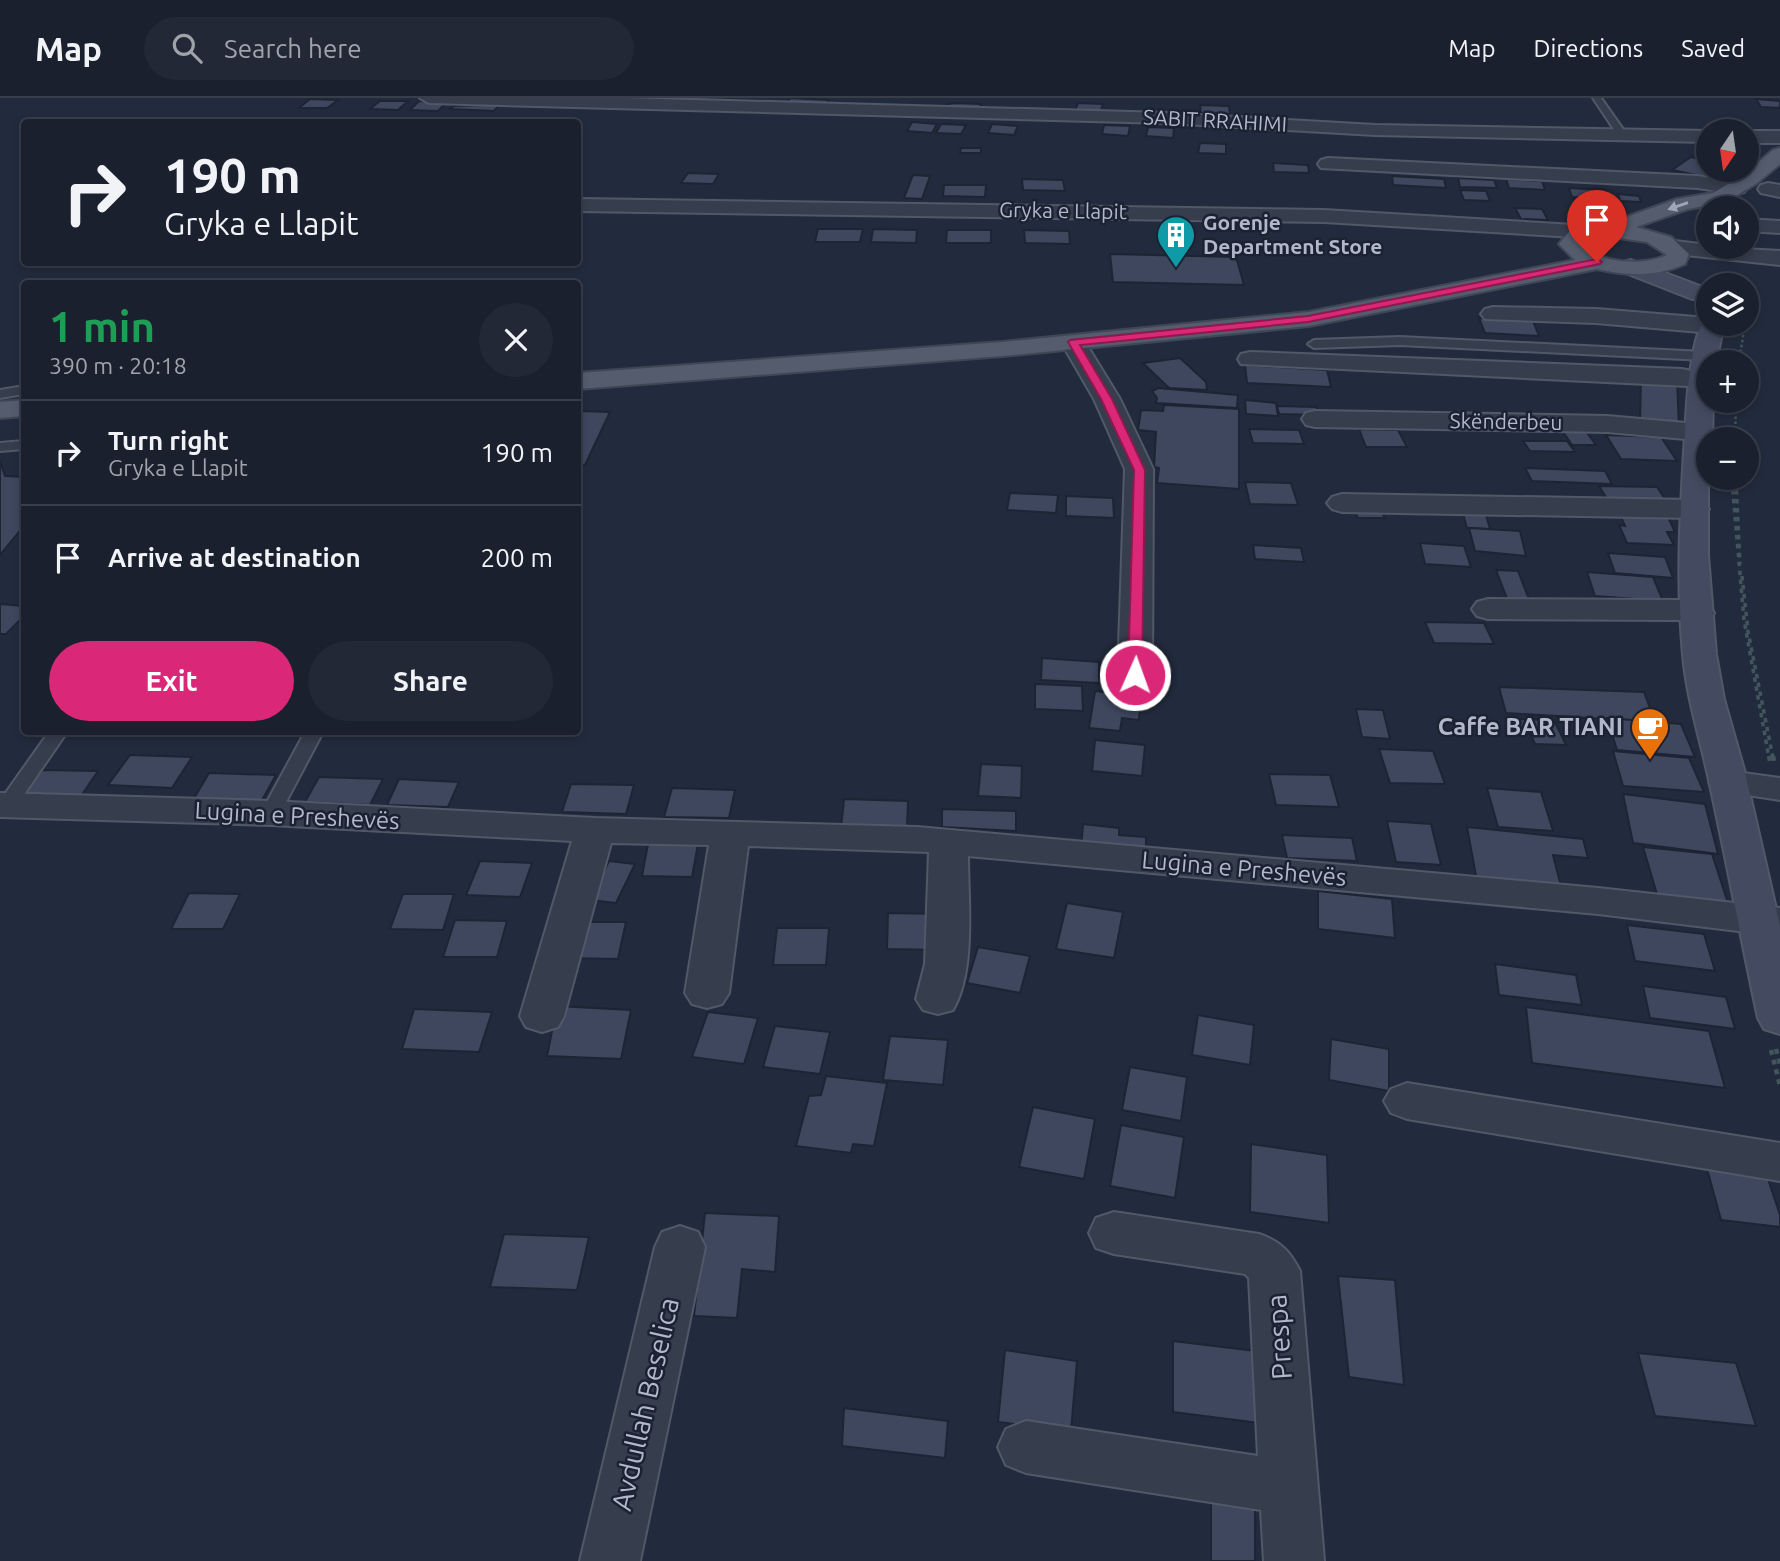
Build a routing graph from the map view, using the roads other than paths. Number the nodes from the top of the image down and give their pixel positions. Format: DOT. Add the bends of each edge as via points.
graph roads {
  1 [pos="429,98"];
  2 [pos="1597,98"];
  3 [pos="1622,135"];
  4 [pos="1696,136"];
  5 [pos="1759,136"];
  6 [pos="1780,137"];
  7 [pos="1780,154"];
  8 [pos="1328,164"];
  9 [pos="1776,187"];
  10 [pos="1737,188"];
  11 [pos="1754,196"];
  12 [pos="581,205"];
  13 [pos="1759,226"];
  14 [pos="1780,227"];
  15 [pos="1596,231"];
  16 [pos="1681,231"];
  17 [pos="1572,249"];
  18 [pos="1780,258"];
  19 [pos="1597,262"];
  20 [pos="1631,267"];
  21 [pos="1697,273"];
  22 [pos="1493,314"];
  23 [pos="1696,318"];
  24 [pos="1696,328"];
  25 [pos="1696,331"];
  26 [pos="1706,336"];
  27 [pos="1711,336"];
  28 [pos="1073,342"];
  29 [pos="1314,344"];
  30 [pos="1250,359"];
  31 [pos="581,369"];
  32 [pos="581,380"];
  33 [pos="21,390"];
  34 [pos="0,394"];
  35 [pos="21,408"];
  36 [pos="0,410"];
  37 [pos="1315,419"];
  38 [pos="21,421"];
  39 [pos="0,423"];
  40 [pos="1698,427"];
  41 [pos="1696,432"];
  42 [pos="21,445"];
  43 [pos="0,447"];
  44 [pos="1696,481"];
  45 [pos="1342,503"];
  46 [pos="1693,509"];
  47 [pos="1488,609"];
  48 [pos="1698,614"];
  49 [pos="1135,675"];
  50 [pos="56,735"];
  51 [pos="312,735"];
  52 [pos="1728,782"];
  53 [pos="1777,783"];
  54 [pos="3,805"];
  55 [pos="271,813"];
  56 [pos="595,830"];
  57 [pos="730,834"];
  58 [pos="949,842"];
  59 [pos="1768,921"];
  60 [pos="707,993"];
  61 [pos="938,999"];
  62 [pos="542,1016"];
  63 [pos="1780,1018"];
  64 [pos="1407,1101"];
  65 [pos="1780,1162"];
  66 [pos="1114,1233"];
  67 [pos="680,1247"];
  68 [pos="1026,1447"];
  69 [pos="1291,1488"];
  70 [pos="610,1561"];
  71 [pos="1294,1561"];
  1 -- 3 [label="street, SABIT RRAHIMI" via="1059,114 1375,130"];
  2 -- 3 [label="lane"];
  3 -- 4 [label="street, SABIT RRAHIMI"];
  5 -- 6 [label="street"];
  7 -- 10 [label="main road, Gryka e Llapit"];
  8 -- 10 [label="street" via="1672,180"];
  9 -- 11 [label="main road"];
  10 -- 15 [label="main road, Gryka e Llapit, one-way" via="1719,198 1684,203"];
  12 -- 15 [label="street, Gryka e Llapit" via="1285,215"];
  13 -- 14 [label="street"];
  15 -- 16 [label="main road"];
  15 -- 17 [label="main road" via="1575,237"];
  16 -- 18 [label="street"];
  16 -- 20 [label="main road" via="1677,259 1661,266"];
  16 -- 21 [label="main road"];
  17 -- 19 [label="main road"];
  17 -- 31 [label="main road" via="1332,301 1145,325"];
  19 -- 20 [label="main road"];
  19 -- 28 [label="main road" via="1308,319"];
  20 -- 23 [label="main road"];
  22 -- 24 [label="street" via="1596,316"];
  25 -- 29 [label="lane"];
  26 -- 30 [label="street" via="1668,376"];
  27 -- 40 [label="main road"];
  28 -- 32 [label="main road"];
  28 -- 49 [label="street" via="1107,399 1139,470"];
  33 -- 34 [label="lane"];
  35 -- 36 [label="main road"];
  37 -- 41 [label="street, Skënderbeu" via="1596,424"];
  38 -- 39 [label="main road"];
  42 -- 43 [label="lane"];
  44 -- 46 [label="main road"];
  45 -- 46 [label="street"];
  46 -- 48 [label="main road"];
  47 -- 48 [label="street" via="1678,610"];
  48 -- 52 [label="main road" via="1704,688"];
  50 -- 54 [label="lane"];
  51 -- 55 [label="lane"];
  52 -- 53 [label="street"];
  52 -- 59 [label="main road"];
  54 -- 55 [label="street, Lugina e Preshevës"];
  55 -- 56 [label="street, Lugina e Preshevës"];
  56 -- 57 [label="street, Lugina e Preshevës"];
  56 -- 62 [label="street"];
  57 -- 58 [label="street, Lugina e Preshevës"];
  57 -- 60 [label="street"];
  58 -- 59 [label="street, Lugina e Preshevës" via="1598,901"];
  58 -- 61 [label="street" via="946,964"];
  59 -- 63 [label="main road"];
  64 -- 65 [label="street"];
  66 -- 69 [label="street, Prespa" via="1259,1255 1274,1272"];
  67 -- 70 [label="street, Avdullah Beselica"];
  68 -- 69 [label="street"];
  69 -- 71 [label="street, Prespa"];
}
